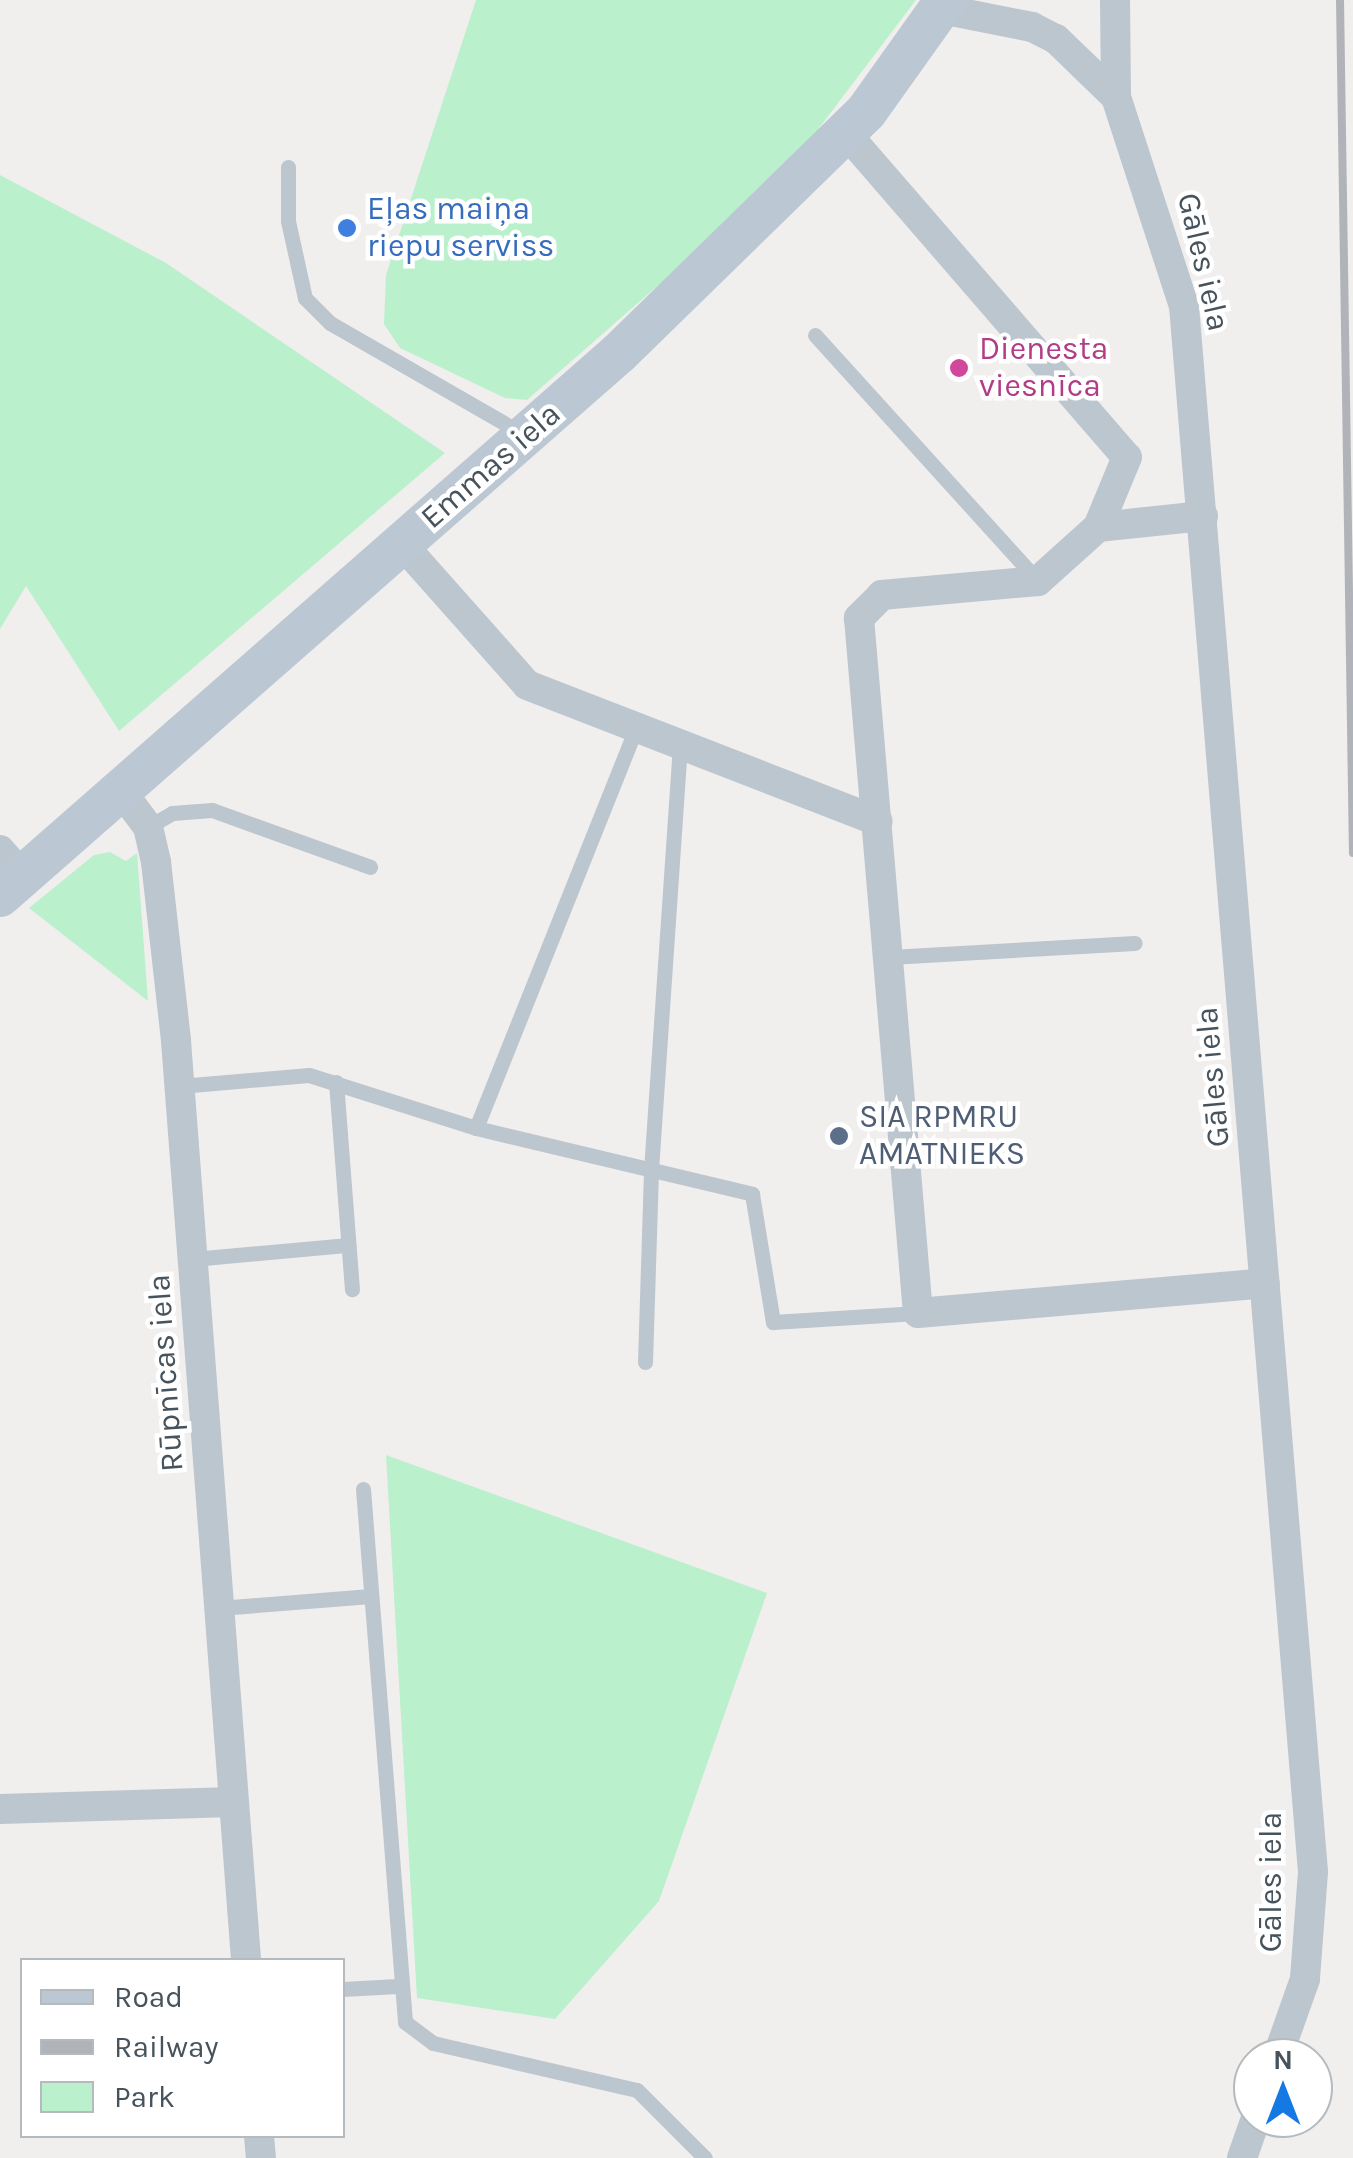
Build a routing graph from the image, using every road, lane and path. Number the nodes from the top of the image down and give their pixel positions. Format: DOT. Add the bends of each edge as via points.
graph roads {
  1 [pos="1115,0"];
  2 [pos="944,4"];
  3 [pos="1116,97"];
  4 [pos="846,132"];
  5 [pos="288,166"];
  6 [pos="815,334"];
  7 [pos="527,436"];
  8 [pos="1203,516"];
  9 [pos="1098,527"];
  10 [pos="402,544"];
  11 [pos="1038,581"];
  12 [pos="637,725"];
  13 [pos="680,742"];
  14 [pos="121,791"];
  15 [pos="878,821"];
  16 [pos="148,827"];
  17 [pos="370,868"];
  18 [pos="8,874"];
  19 [pos="1135,943"];
  20 [pos="890,957"];
  21 [pos="336,1082"];
  22 [pos="180,1086"];
  23 [pos="476,1128"];
  24 [pos="651,1170"];
  25 [pos="348,1246"];
  26 [pos="193,1259"];
  27 [pos="1264,1283"];
  28 [pos="352,1289"];
  29 [pos="918,1313"];
  30 [pos="645,1362"];
  31 [pos="364,1489"];
  32 [pos="371,1596"];
  33 [pos="219,1608"];
  34 [pos="232,1802"];
  35 [pos="0,1810"];
  36 [pos="246,1958"];
  37 [pos="398,1986"];
  38 [pos="345,1989"];
  39 [pos="1284,2038"];
  40 [pos="705,2158"];
  1 -- 3 [label="street, Gāles iela"];
  2 -- 3 [label="street, Gāles iela" via="1056,39"];
  2 -- 4 [label="main road, Emmas iela" via="887,88"];
  3 -- 8 [label="street, Gāles iela" via="1184,306"];
  4 -- 7 [label="main road, Emmas iela"];
  4 -- 9 [label="street" via="1127,457"];
  5 -- 7 [label="lane" via="288,220 305,298 330,322"];
  6 -- 11 [label="lane"];
  7 -- 10 [label="main road, Emmas iela"];
  8 -- 9 [label="street"];
  8 -- 27 [label="street, Gāles iela"];
  9 -- 11 [label="street"];
  10 -- 12 [label="street" via="527,685"];
  10 -- 14 [label="main road, Emmas iela"];
  11 -- 15 [label="street" via="882,595 859,618"];
  12 -- 13 [label="street"];
  12 -- 23 [label="lane"];
  13 -- 15 [label="street"];
  13 -- 24 [label="lane"];
  14 -- 16 [label="street, Rūpnīcas iela"];
  14 -- 18 [label="main road, Emmas iela"];
  15 -- 20 [label="street"];
  16 -- 17 [label="lane" via="172,813 212,810"];
  16 -- 22 [label="street, Rūpnīcas iela"];
  19 -- 20 [label="lane"];
  20 -- 29 [label="street"];
  21 -- 22 [label="lane" via="309,1075"];
  21 -- 23 [label="lane"];
  21 -- 25 [label="lane"];
  22 -- 26 [label="street, Rūpnīcas iela"];
  23 -- 24 [label="lane"];
  24 -- 29 [label="lane" via="752,1194 773,1322"];
  24 -- 30 [label="lane"];
  25 -- 26 [label="lane"];
  25 -- 28 [label="lane"];
  26 -- 33 [label="street, Rūpnīcas iela"];
  27 -- 29 [label="street"];
  27 -- 39 [label="street, Gāles iela" via="1313,1872 1305,1979"];
  31 -- 32 [label="lane"];
  32 -- 33 [label="lane"];
  32 -- 37 [label="lane"];
  33 -- 34 [label="street, Rūpnīcas iela"];
  34 -- 35 [label="street"];
  34 -- 36 [label="street, Rūpnīcas iela"];
  37 -- 38 [label="lane"];
  37 -- 40 [label="lane" via="405,2022 433,2044 637,2090"];
}
